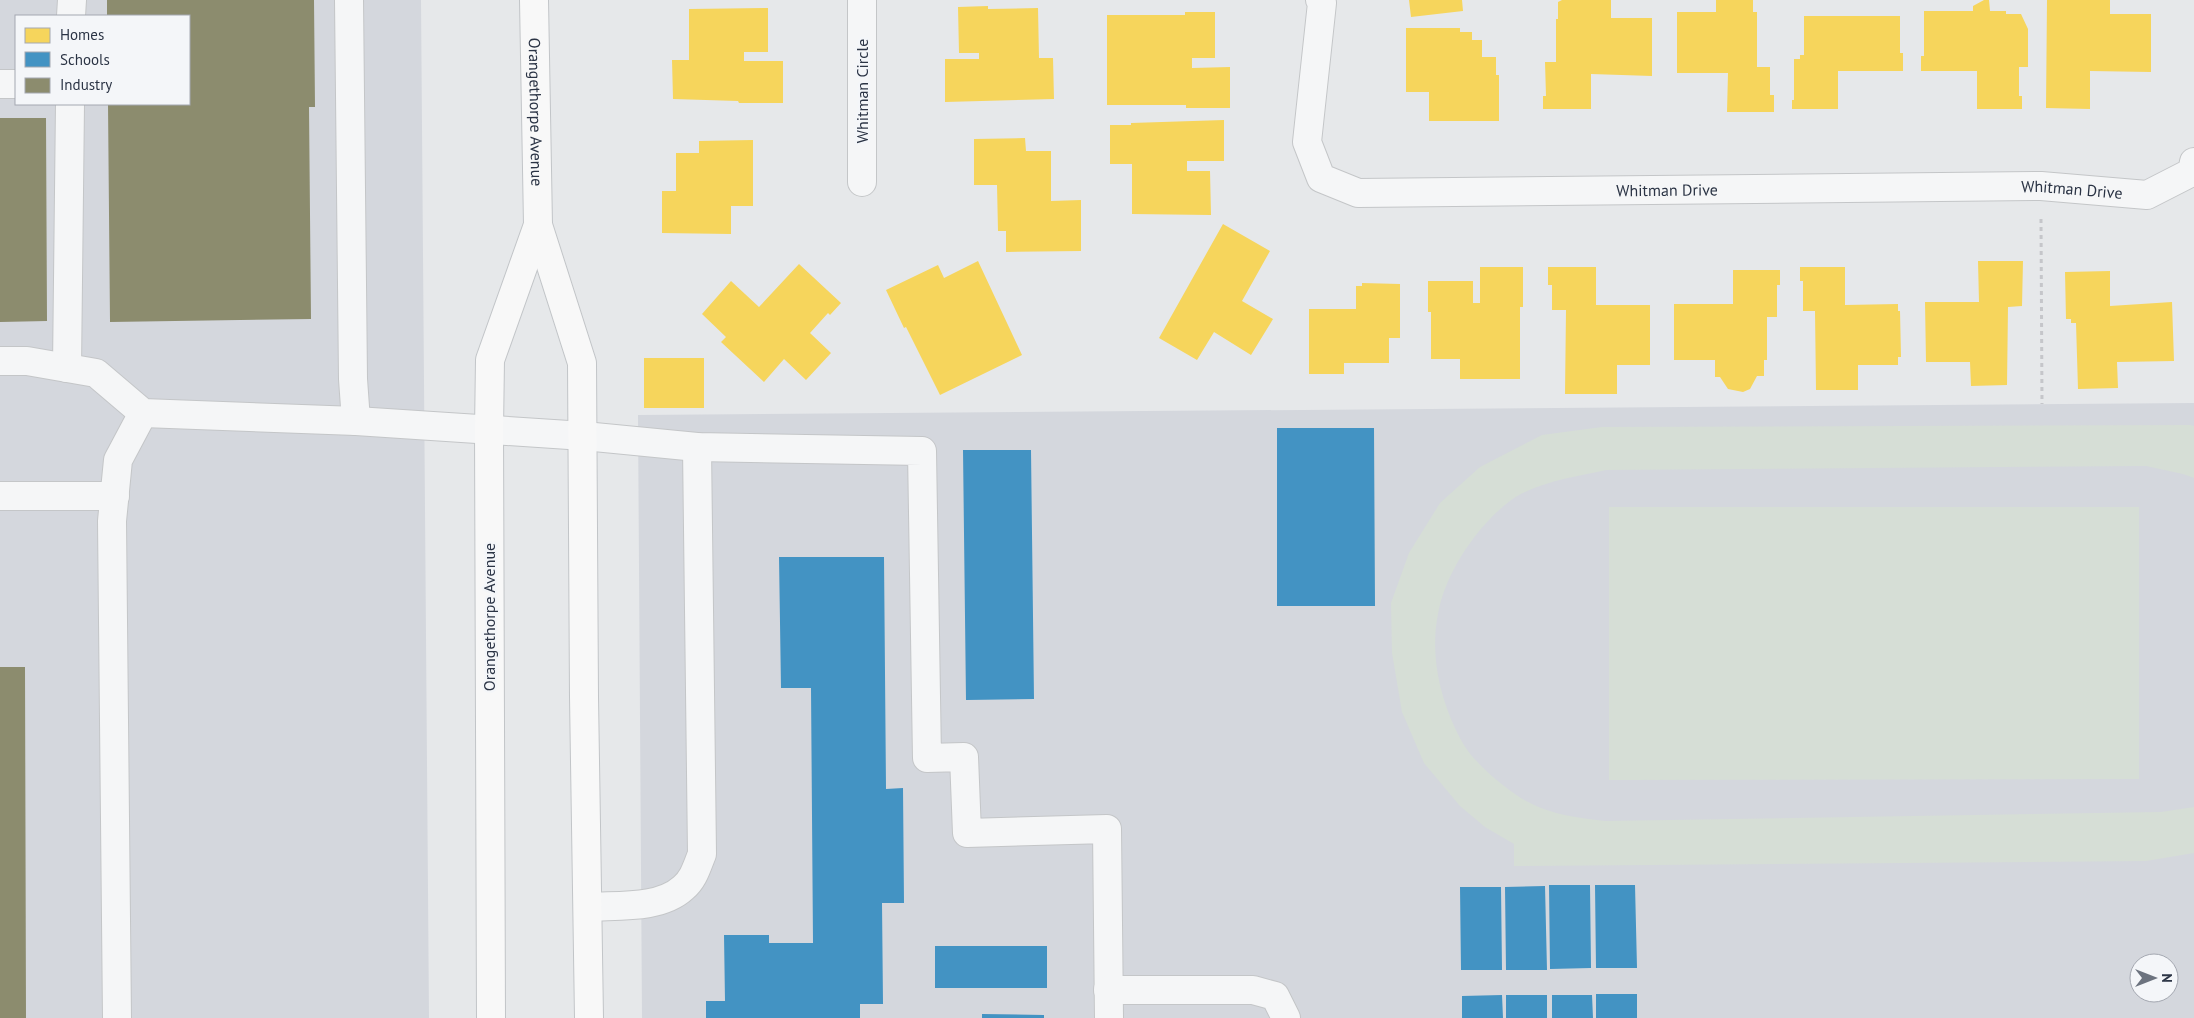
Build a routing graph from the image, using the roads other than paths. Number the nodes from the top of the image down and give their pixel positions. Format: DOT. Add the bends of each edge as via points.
graph roads {
  1 [pos="72,0"];
  2 [pos="348,0"];
  3 [pos="534,0"];
  4 [pos="862,0"];
  5 [pos="1320,0"];
  6 [pos="71,15"];
  7 [pos="0,84"];
  8 [pos="15,84"];
  9 [pos="70,105"];
  10 [pos="2193,167"];
  11 [pos="862,182"];
  12 [pos="538,225"];
  13 [pos="0,361"];
  14 [pos="68,368"];
  15 [pos="143,413"];
  16 [pos="356,420"];
  17 [pos="488,430"];
  18 [pos="584,436"];
  19 [pos="698,447"];
  20 [pos="0,496"];
  21 [pos="115,496"];
  22 [pos="589,907"];
  23 [pos="1108,990"];
  24 [pos="117,1018"];
  25 [pos="491,1018"];
  26 [pos="589,1018"];
  27 [pos="1109,1018"];
  28 [pos="1286,1018"];
  1 -- 6 [label="street"];
  2 -- 16 [label="street"];
  3 -- 12 [label="main road, Orangethorpe Avenue"];
  4 -- 11 [label="street, Whitman Circle"];
  5 -- 10 [label="street, Whitman Drive" via="1307,142 1321,178 1358,193 2041,186 2147,195"];
  7 -- 8 [label="street"];
  9 -- 14 [label="street"];
  12 -- 17 [label="main road, Orangethorpe Avenue" via="490,360"];
  12 -- 18 [label="main road, Orangethorpe Avenue" via="582,363"];
  13 -- 14 [label="street" via="27,361"];
  14 -- 15 [label="street" via="96,373"];
  15 -- 16 [label="street"];
  15 -- 21 [label="street" via="118,460"];
  16 -- 17 [label="street"];
  17 -- 18 [label="street"];
  17 -- 25 [label="main road, Orangethorpe Avenue"];
  18 -- 19 [label="street"];
  18 -- 22 [label="main road, Orangethorpe Avenue" via="584,697"];
  19 -- 22 [label="street" via="702,854 694,875 684,888 669,898 639,904"];
  19 -- 23 [label="street" via="922,451 927,758 964,756 967,833 1107,829"];
  20 -- 21 [label="street"];
  21 -- 24 [label="street" via="112,521"];
  22 -- 26 [label="main road, Orangethorpe Avenue"];
  23 -- 27 [label="street"];
  23 -- 28 [label="street" via="1253,990 1275,996"];
}
